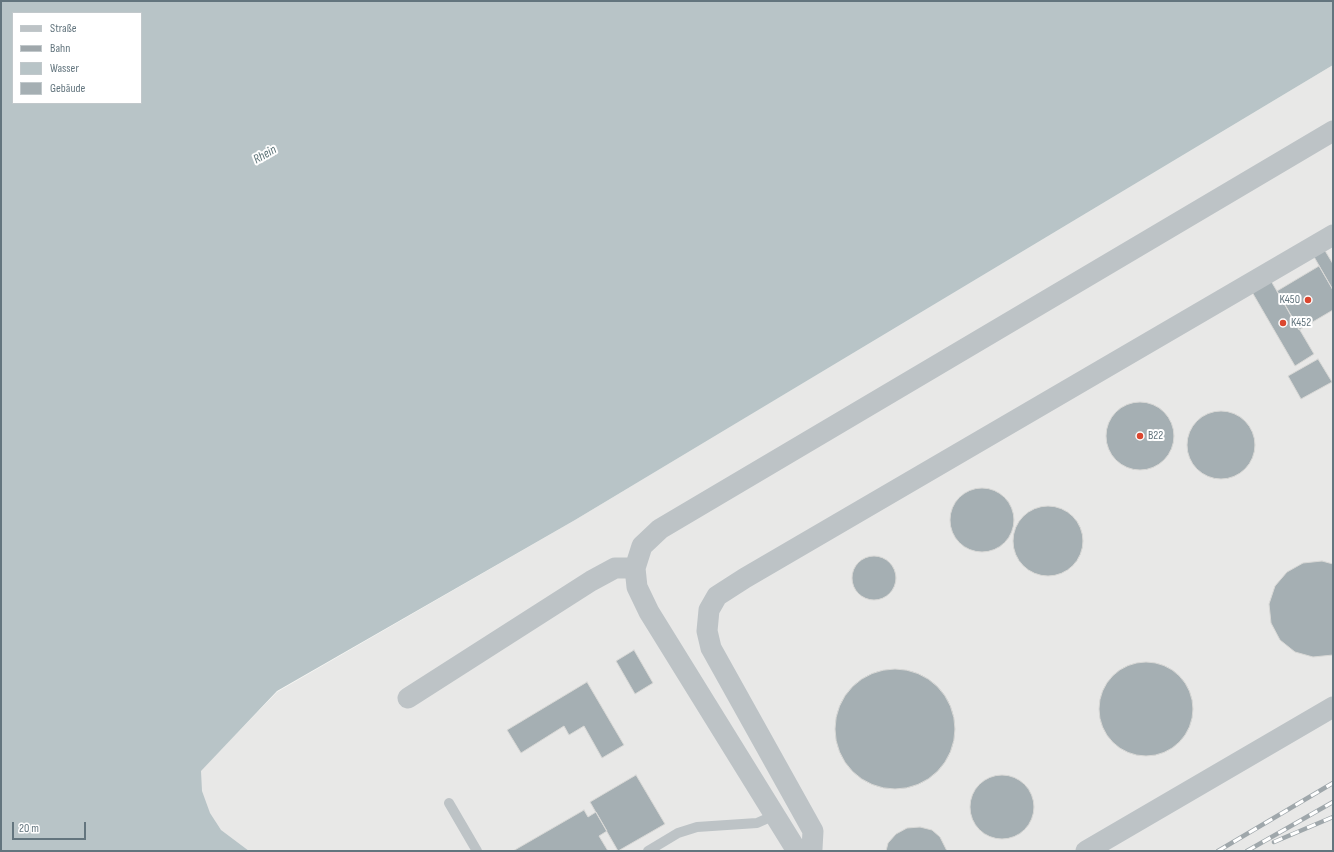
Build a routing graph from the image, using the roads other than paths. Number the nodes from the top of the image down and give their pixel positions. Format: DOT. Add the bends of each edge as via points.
graph roads {
  1 [pos="1333,132"];
  2 [pos="1333,235"];
  3 [pos="635,568"];
  4 [pos="408,698"];
  5 [pos="1333,707"];
  6 [pos="450,802"];
  7 [pos="775,815"];
  8 [pos="477,851"];
  9 [pos="648,851"];
  10 [pos="797,851"];
  11 [pos="810,851"];
  12 [pos="1086,851"];
  1 -- 3 [label="street" via="660,529 642,546"];
  2 -- 11 [label="street" via="717,596 709,610 707,631 711,648 813,831"];
  3 -- 4 [label="street" via="615,568 591,581"];
  3 -- 7 [label="street" via="637,587 649,612"];
  5 -- 12 [label="street"];
  6 -- 8 [label="lane"];
  7 -- 9 [label="lane" via="757,823 697,828 678,833"];
  7 -- 10 [label="street"];
}
